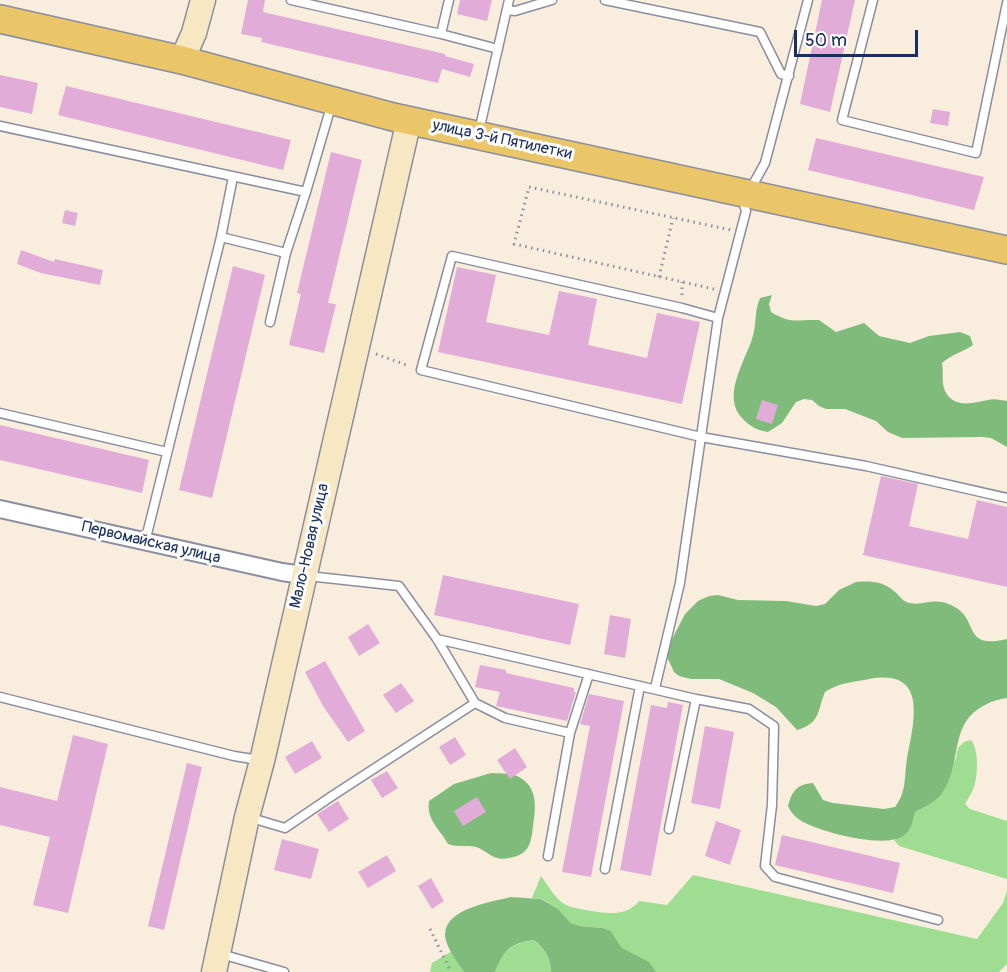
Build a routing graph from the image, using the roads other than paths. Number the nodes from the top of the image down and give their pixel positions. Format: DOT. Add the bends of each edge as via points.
graph roads {
  1 [pos="203,0"];
  2 [pos="449,0"];
  3 [pos="509,0"];
  4 [pos="552,0"];
  5 [pos="605,0"];
  6 [pos="808,0"];
  7 [pos="873,0"];
  8 [pos="295,1"];
  9 [pos="1007,3"];
  10 [pos="507,10"];
  11 [pos="0,20"];
  12 [pos="441,34"];
  13 [pos="498,49"];
  14 [pos="182,60"];
  15 [pos="789,76"];
  16 [pos="333,101"];
  17 [pos="409,120"];
  18 [pos="0,126"];
  19 [pos="478,135"];
  20 [pos="233,177"];
  21 [pos="306,192"];
  22 [pos="744,193"];
  23 [pos="221,237"];
  24 [pos="1007,250"];
  25 [pos="286,253"];
  26 [pos="718,318"];
  27 [pos="270,322"];
  28 [pos="0,413"];
  29 [pos="701,437"];
  30 [pos="168,452"];
  31 [pos="1007,498"];
  32 [pos="0,509"];
  33 [pos="145,542"];
  34 [pos="303,575"];
  35 [pos="437,639"];
  36 [pos="589,674"];
  37 [pos="640,686"];
  38 [pos="655,688"];
  39 [pos="0,697"];
  40 [pos="696,699"];
  41 [pos="475,704"];
  42 [pos="570,733"];
  43 [pos="262,761"];
  44 [pos="247,817"];
  45 [pos="669,829"];
  46 [pos="548,856"];
  47 [pos="605,869"];
  48 [pos="938,920"];
  49 [pos="216,963"];
  50 [pos="284,972"];
  1 -- 14 [label="street"];
  2 -- 12 [label="lane"];
  3 -- 10 [label="lane"];
  4 -- 10 [label="lane"];
  5 -- 15 [label="lane" via="760,32 781,74"];
  6 -- 15 [label="lane"];
  7 -- 9 [label="lane" via="843,120 975,153"];
  8 -- 12 [label="lane"];
  10 -- 13 [label="lane"];
  11 -- 14 [label="main road, улица 3-й Пятилетки"];
  12 -- 13 [label="lane"];
  13 -- 19 [label="lane"];
  14 -- 16 [label="main road, улица 3-й Пятилетки"];
  15 -- 22 [label="lane" via="765,163"];
  16 -- 17 [label="main road, улица 3-й Пятилетки"];
  16 -- 21 [label="lane"];
  17 -- 19 [label="main road, улица 3-й Пятилетки"];
  17 -- 34 [label="street, Мало-Новая улица"];
  18 -- 20 [label="lane"];
  19 -- 22 [label="main road, улица 3-й Пятилетки"];
  20 -- 21 [label="lane"];
  20 -- 23 [label="lane"];
  21 -- 25 [label="lane"];
  22 -- 24 [label="main road, улица 3-й Пятилетки"];
  22 -- 26 [label="lane" via="746,211"];
  23 -- 25 [label="lane"];
  23 -- 30 [label="lane"];
  25 -- 27 [label="lane"];
  26 -- 29 [label="lane"];
  26 -- 29 [label="lane" via="452,255 422,370"];
  28 -- 30 [label="lane"];
  29 -- 31 [label="lane" via="866,466"];
  29 -- 38 [label="lane" via="680,583"];
  30 -- 33 [label="lane"];
  32 -- 33 [label="street, Первомайская улица"];
  33 -- 34 [label="street, Первомайская улица"];
  34 -- 35 [label="lane" via="399,586"];
  34 -- 43 [label="street, Мало-Новая улица"];
  35 -- 36 [label="lane"];
  35 -- 41 [label="lane"];
  36 -- 37 [label="lane"];
  36 -- 42 [label="lane"];
  37 -- 38 [label="lane"];
  37 -- 47 [label="lane"];
  38 -- 40 [label="lane"];
  39 -- 43 [label="lane"];
  40 -- 45 [label="lane"];
  40 -- 48 [label="lane" via="749,708 774,726 772,805 765,866 775,877"];
  41 -- 42 [label="lane" via="505,718"];
  41 -- 44 [label="lane" via="285,828"];
  42 -- 46 [label="lane"];
  43 -- 44 [label="street, Мало-Новая улица"];
  44 -- 49 [label="street, Мало-Новая улица"];
  49 -- 50 [label="lane"];
}
